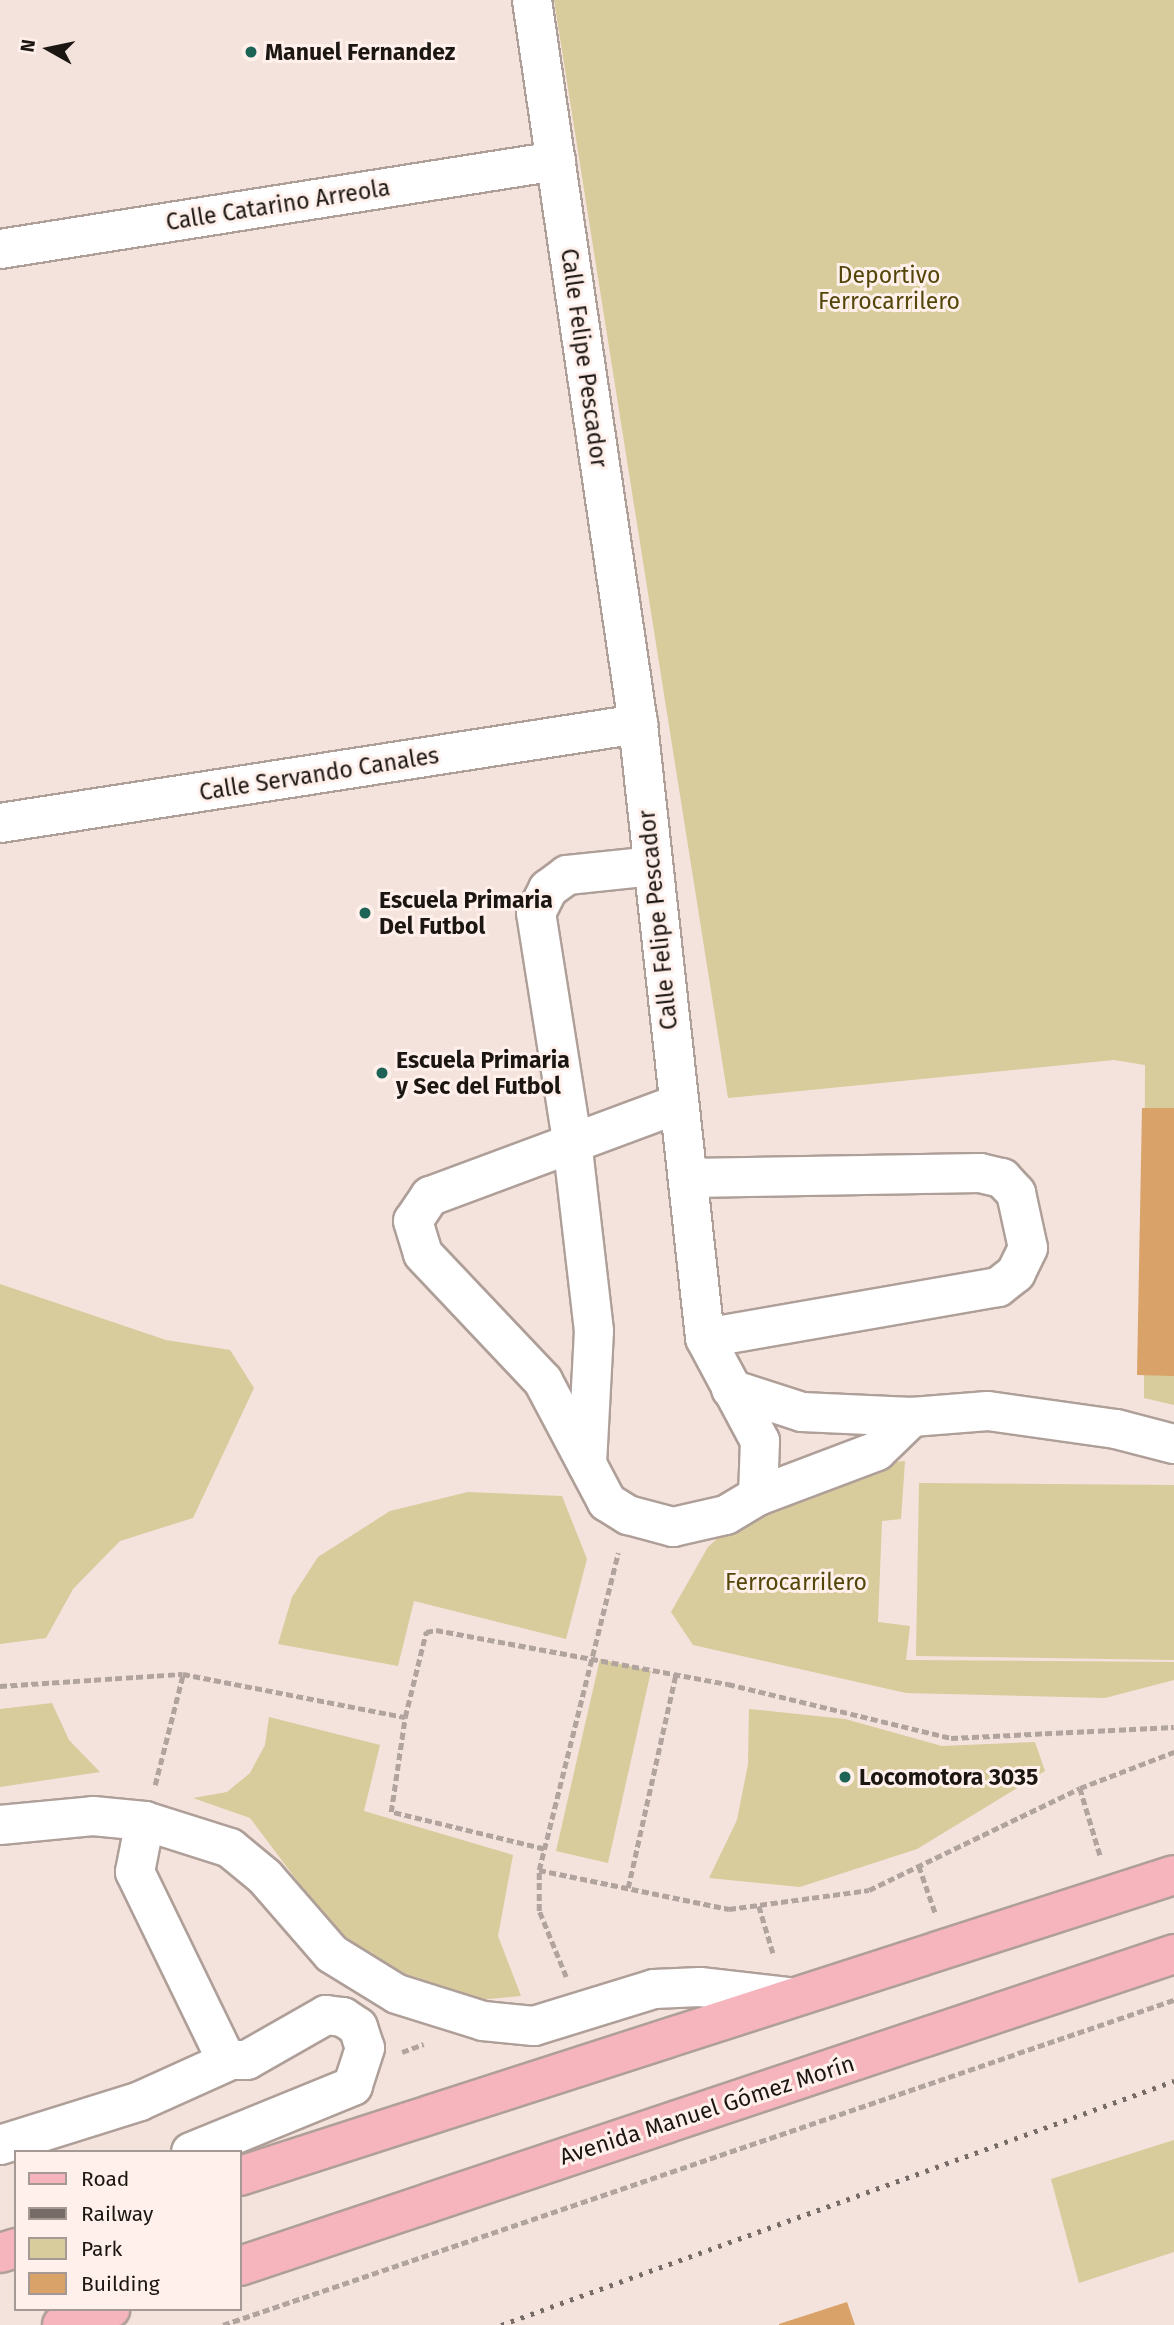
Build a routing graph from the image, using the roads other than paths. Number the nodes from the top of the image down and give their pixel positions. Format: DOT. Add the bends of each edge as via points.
graph roads {
  1 [pos="532,0"];
  2 [pos="556,161"];
  3 [pos="0,249"];
  4 [pos="638,724"];
  5 [pos="0,823"];
  6 [pos="653,866"];
  7 [pos="678,1104"];
  8 [pos="572,1140"];
  9 [pos="690,1178"];
  10 [pos="705,1338"];
  11 [pos="731,1389"];
  12 [pos="912,1417"];
  13 [pos="1174,1444"];
  14 [pos="587,1466"];
  15 [pos="758,1496"];
  16 [pos="145,1821"];
  17 [pos="0,1825"];
  18 [pos="1174,1875"];
  19 [pos="1174,1954"];
  20 [pos="789,1997"];
  21 [pos="231,2060"];
  22 [pos="0,2145"];
  23 [pos="196,2150"];
  24 [pos="242,2175"];
  25 [pos="242,2265"];
  26 [pos="104,2311"];
  27 [pos="62,2325"];
  1 -- 2 [label="street, Calle Felipe Pescador"];
  2 -- 3 [label="street, Calle Catarino Arreola"];
  2 -- 4 [label="street, Calle Felipe Pescador"];
  4 -- 5 [label="street, Calle Servando Canales"];
  4 -- 6 [label="street, Calle Felipe Pescador"];
  6 -- 7 [label="street, Calle Felipe Pescador"];
  6 -- 8 [label="street" via="567,875 548,889 536,913"];
  7 -- 8 [label="street"];
  7 -- 9 [label="street, Calle Felipe Pescador"];
  8 -- 14 [label="street" via="594,1331"];
  8 -- 14 [label="street" via="430,1196 413,1221 423,1254 543,1381"];
  9 -- 10 [label="street, Calle Felipe Pescador"];
  9 -- 10 [label="street" via="980,1173 1002,1178 1016,1194 1028,1248 1016,1273 998,1287"];
  10 -- 11 [label="street, Calle Felipe Pescador"];
  11 -- 12 [label="street" via="802,1412"];
  11 -- 15 [label="street, Calle Felipe Pescador" via="760,1441"];
  12 -- 13 [label="street" via="989,1411 1116,1429"];
  12 -- 15 [label="street" via="877,1451"];
  14 -- 15 [label="street" via="607,1502 628,1515 673,1527 726,1515"];
  16 -- 17 [label="street" via="93,1816"];
  16 -- 20 [label="street" via="230,1848 265,1877 332,1954 397,1994 496,2023 534,2026 654,1989 700,1987"];
  16 -- 21 [label="street" via="135,1872 223,2053"];
  18 -- 20 [label="main road"];
  19 -- 25 [label="main road, Avenida Manuel Gómez Morín"];
  20 -- 24 [label="main road"];
  21 -- 22 [label="street" via="140,2101"];
  21 -- 23 [label="street" via="247,2060 326,2015 343,2017 358,2028 365,2048 353,2085"];
  26 -- 27 [label="main road"];
}
